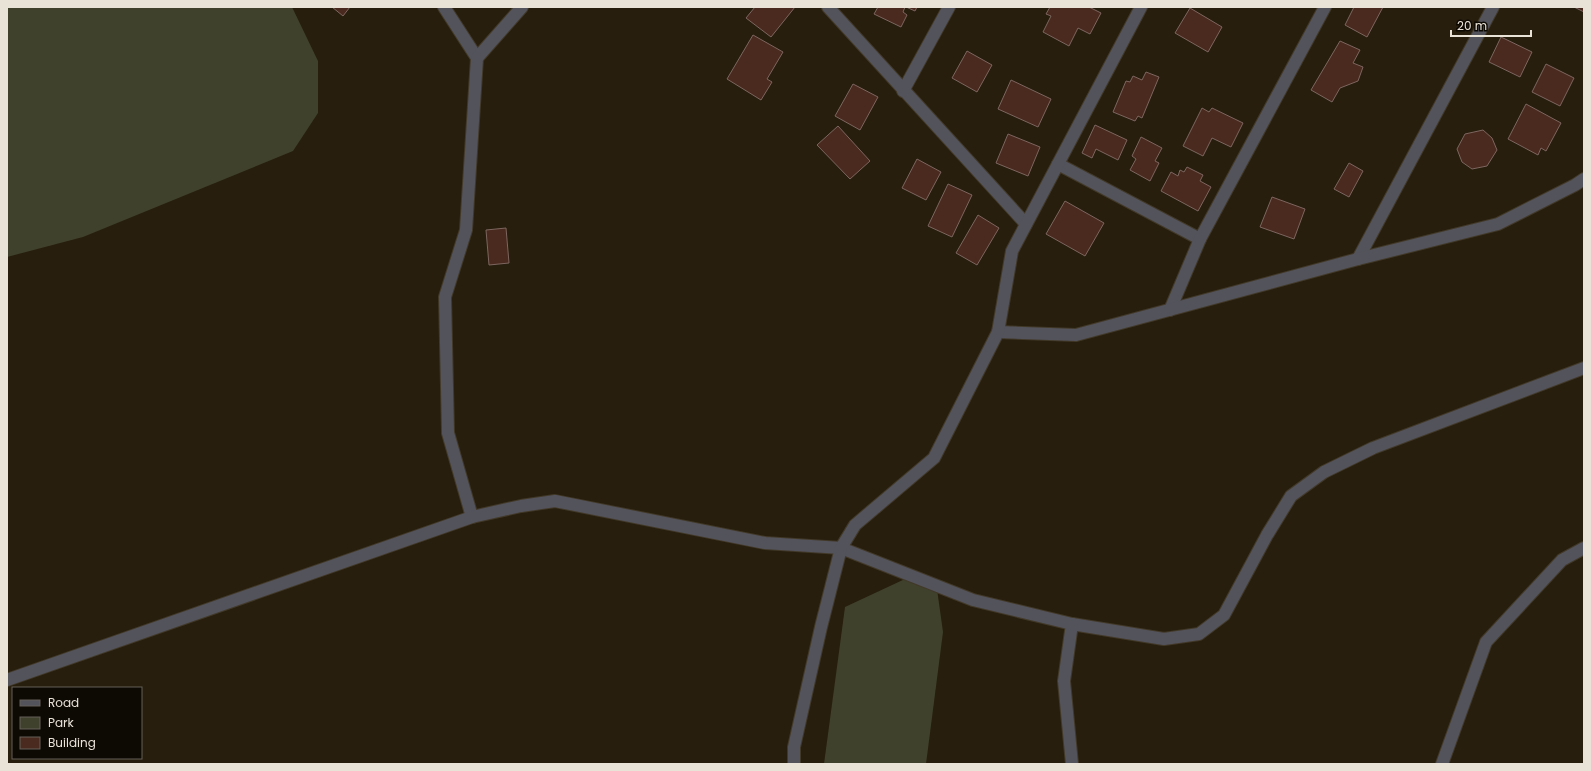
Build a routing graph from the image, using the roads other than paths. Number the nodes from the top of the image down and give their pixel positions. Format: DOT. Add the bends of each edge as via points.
graph roads {
  1 [pos="444,7"];
  2 [pos="522,7"];
  3 [pos="828,7"];
  4 [pos="949,7"];
  5 [pos="1141,7"];
  6 [pos="1325,7"];
  7 [pos="1493,7"];
  8 [pos="477,58"];
  9 [pos="904,91"];
  10 [pos="1058,164"];
  11 [pos="1584,179"];
  12 [pos="1026,224"];
  13 [pos="1200,239"];
  14 [pos="1358,259"];
  15 [pos="1170,310"];
  16 [pos="998,332"];
  17 [pos="1584,368"];
  18 [pos="472,517"];
  19 [pos="841,548"];
  20 [pos="1584,548"];
  21 [pos="1072,624"];
  22 [pos="7,680"];
  23 [pos="794,764"];
  24 [pos="1072,764"];
  25 [pos="1442,764"];
  1 -- 8 [label="street"];
  2 -- 8 [label="street"];
  3 -- 9 [label="street"];
  4 -- 9 [label="street"];
  5 -- 10 [label="street"];
  6 -- 13 [label="street"];
  7 -- 14 [label="street"];
  8 -- 18 [label="street" via="466,230 445,297 448,433"];
  9 -- 12 [label="street"];
  10 -- 12 [label="street"];
  10 -- 13 [label="street"];
  11 -- 14 [label="street" via="1498,224"];
  12 -- 16 [label="street" via="1012,251"];
  13 -- 15 [label="street"];
  14 -- 15 [label="street"];
  15 -- 16 [label="street" via="1076,335"];
  16 -- 19 [label="street" via="934,458 855,525"];
  17 -- 21 [label="street" via="1373,448 1324,472 1291,496 1224,615 1199,634 1164,639"];
  18 -- 19 [label="street" via="555,501 765,543"];
  18 -- 22 [label="street"];
  19 -- 21 [label="street" via="972,600"];
  19 -- 23 [label="street" via="796,739"];
  20 -- 25 [label="street" via="1562,560 1486,642"];
  21 -- 24 [label="street" via="1064,681"];
}
